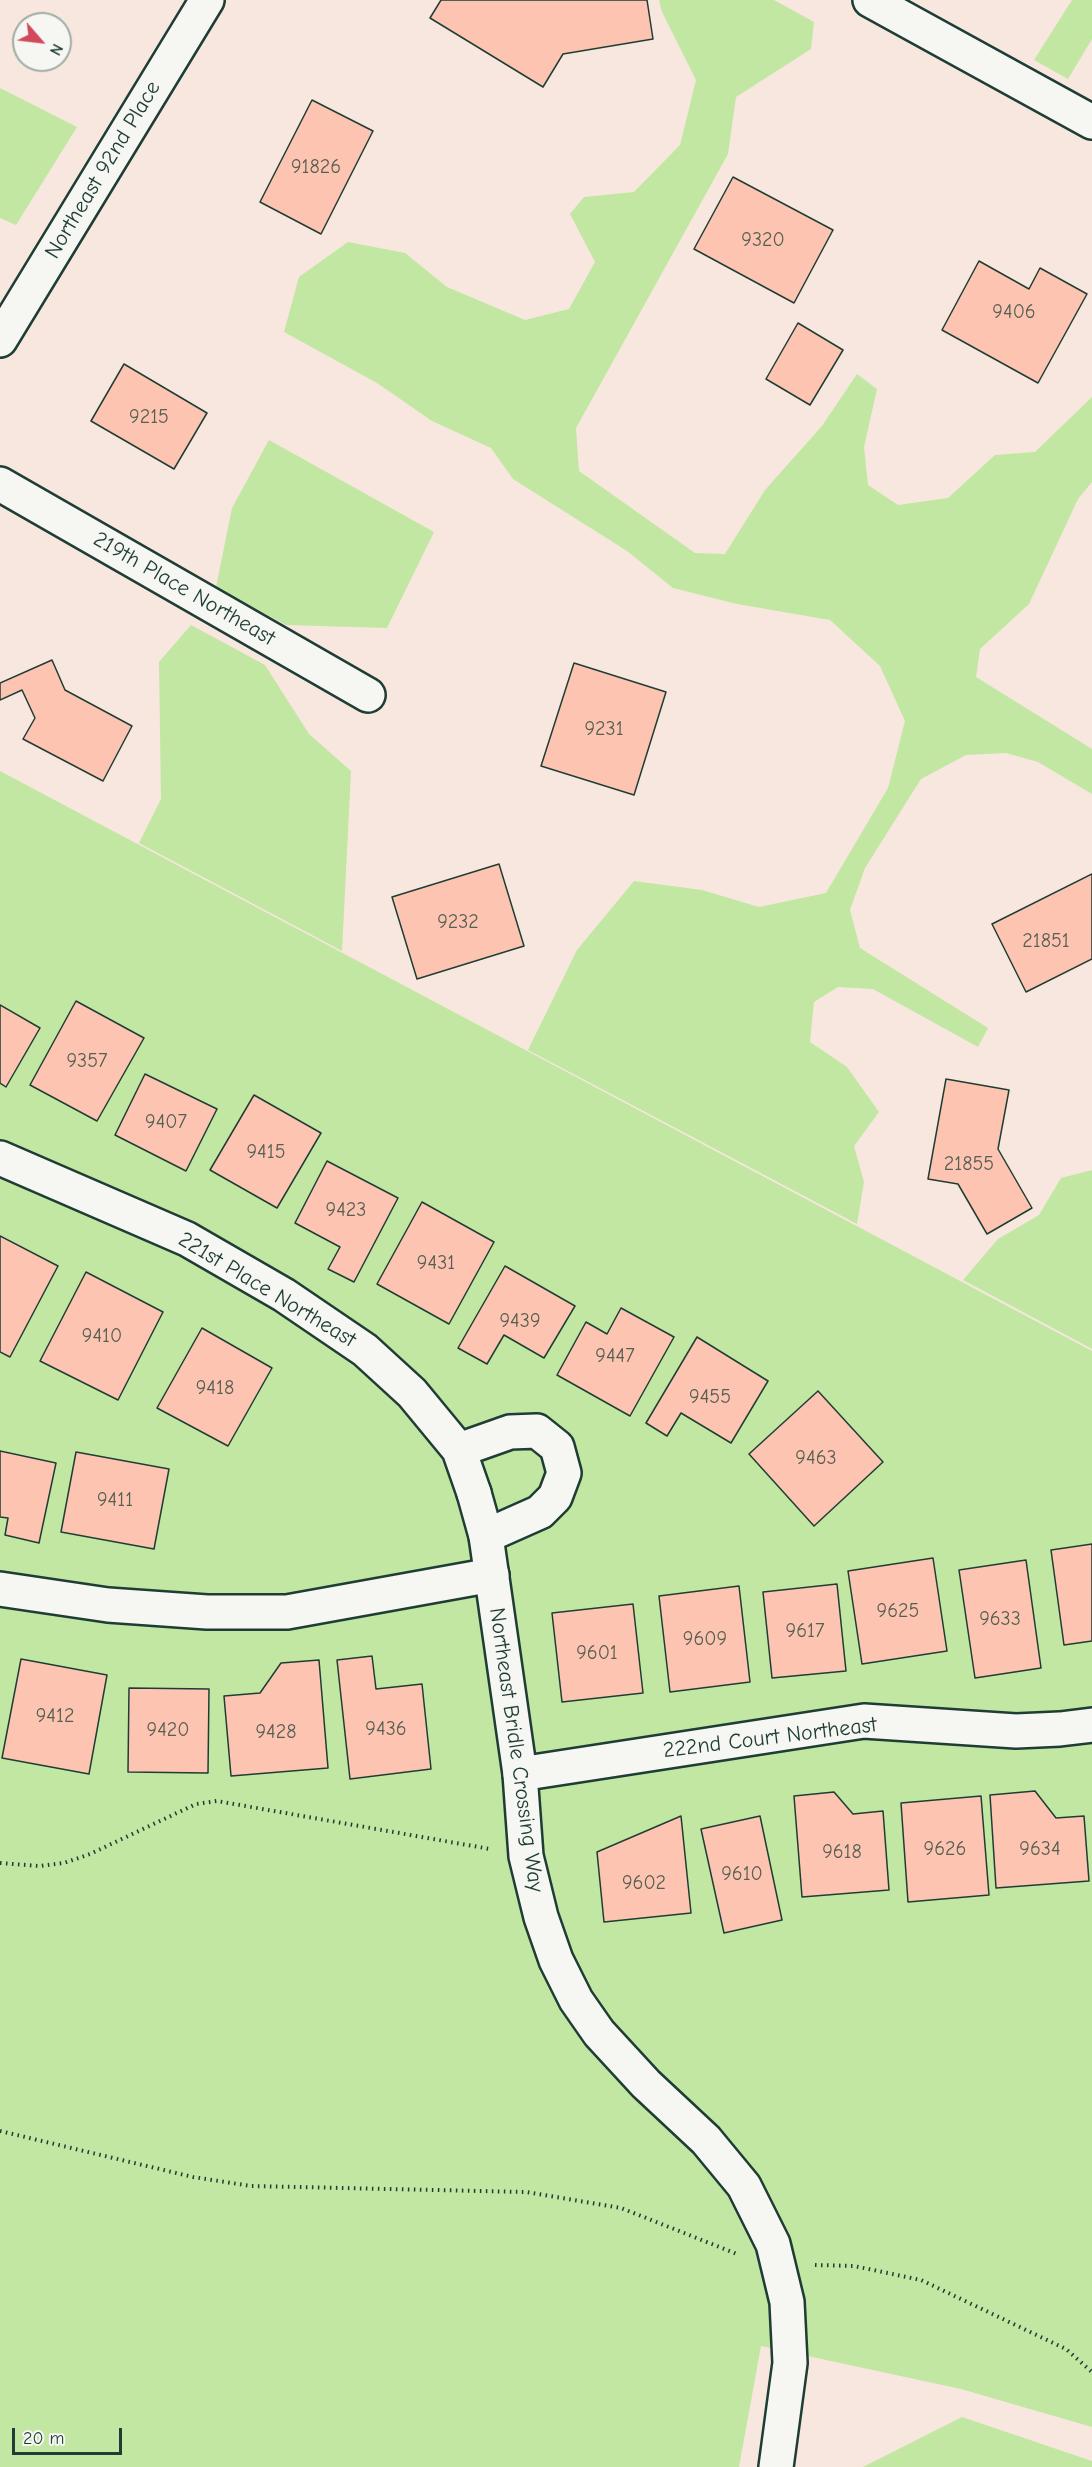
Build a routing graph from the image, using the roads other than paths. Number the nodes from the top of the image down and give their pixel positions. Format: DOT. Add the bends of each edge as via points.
graph roads {
  1 [pos="207,0"];
  2 [pos="870,0"];
  3 [pos="1092,122"];
  4 [pos="0,340"];
  5 [pos="0,484"];
  6 [pos="368,695"];
  7 [pos="0,1158"];
  8 [pos="459,1450"];
  9 [pos="474,1493"];
  10 [pos="486,1536"];
  11 [pos="492,1575"];
  12 [pos="0,1589"];
  13 [pos="1092,1725"];
  14 [pos="520,1774"];
  15 [pos="776,2467"];
  1 -- 4 [label="street, Northeast 92nd Place"];
  2 -- 3 [label="street"];
  5 -- 6 [label="street, 219th Place Northeast"];
  7 -- 8 [label="street, 221st Place Northeast" via="188,1239 284,1295 365,1350 412,1393"];
  8 -- 9 [label="street, 221st Place Northeast"];
  8 -- 10 [label="street" via="510,1432 537,1431 557,1447 564,1473 555,1497 540,1512"];
  9 -- 10 [label="street, Northeast Bridle Crossing Way"];
  10 -- 11 [label="street, Northeast Bridle Crossing Way"];
  11 -- 12 [label="street" via="287,1612 207,1612 119,1605"];
  11 -- 14 [label="street, Northeast Bridle Crossing Way"];
  13 -- 14 [label="street, 222nd Court Northeast" via="1016,1731 864,1721"];
  14 -- 15 [label="street, Northeast Bridle Crossing Way" via="526,1856 538,1907 556,1960 576,2000 599,2033 646,2084 706,2139 744,2186 772,2244 787,2302 790,2363"];
}
